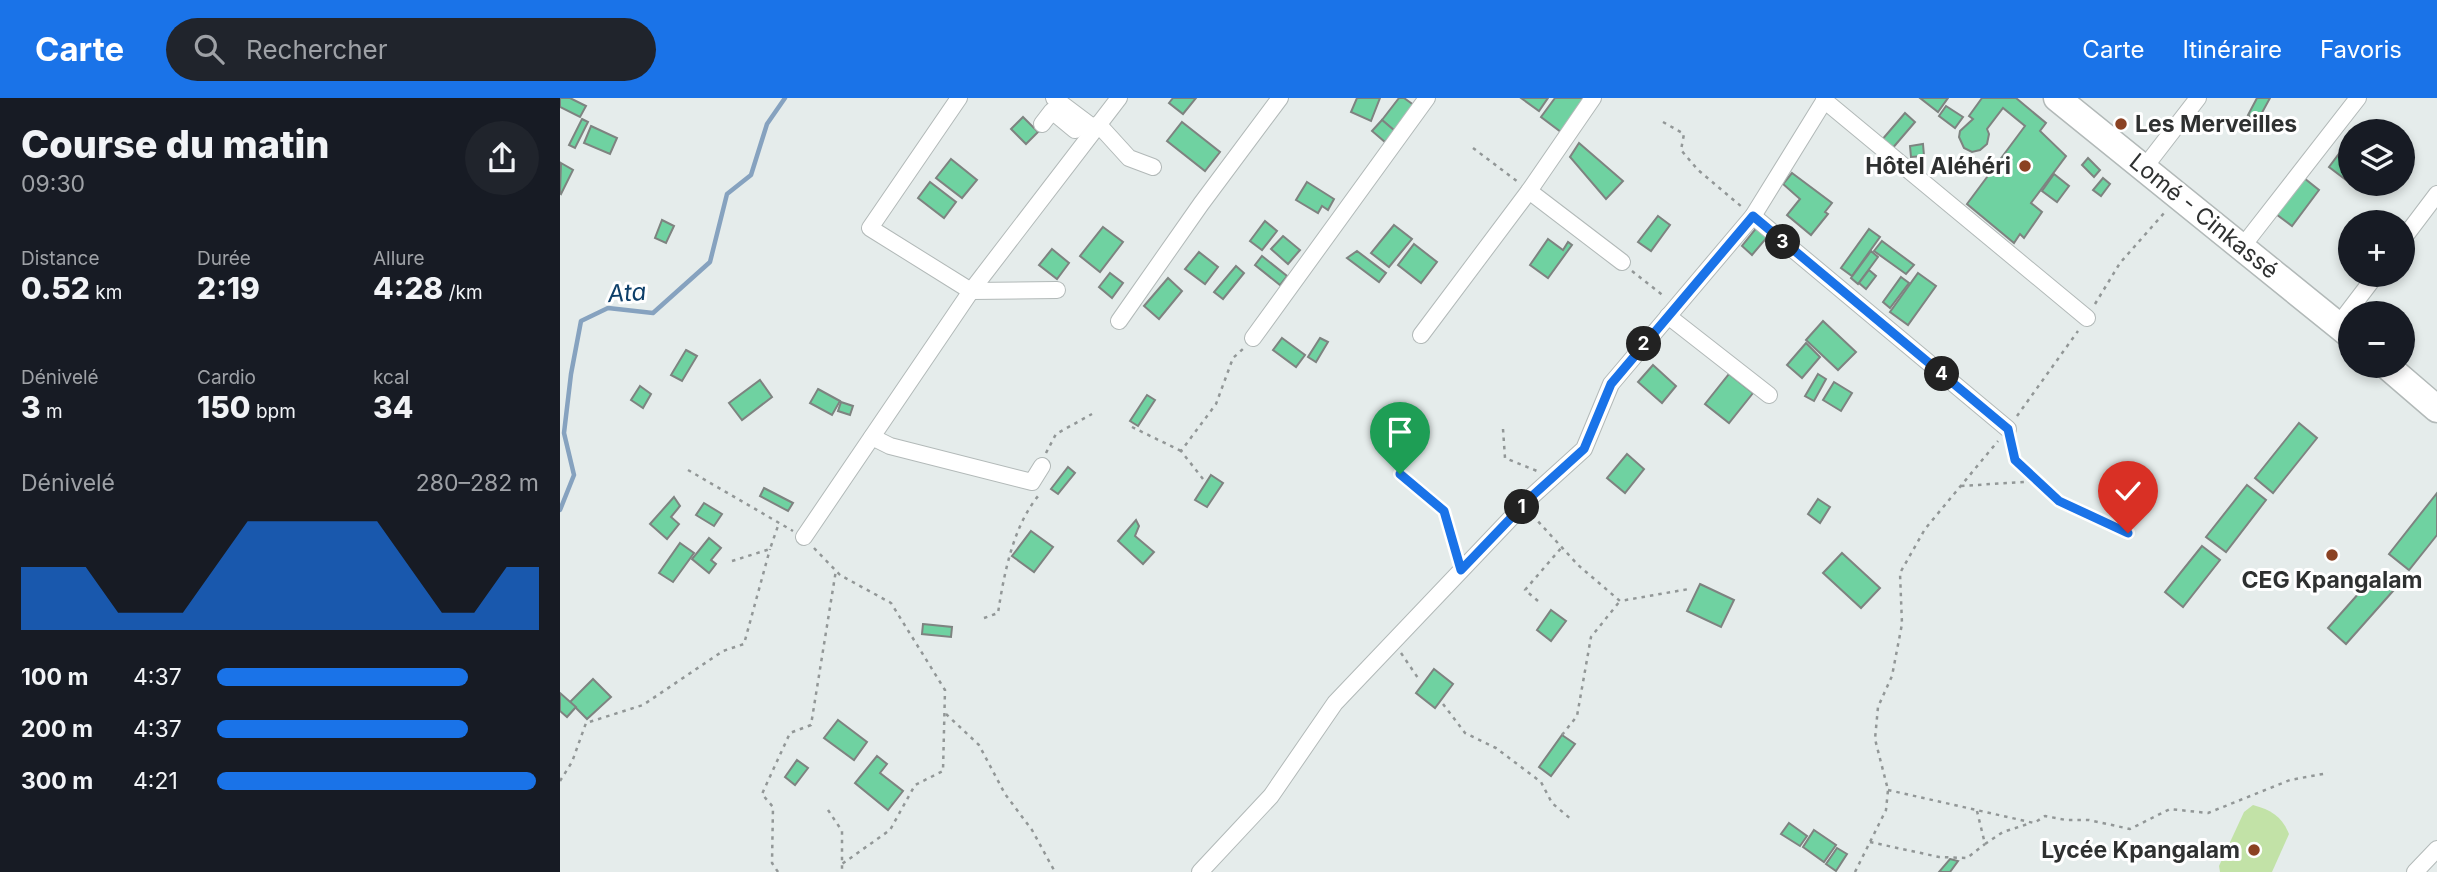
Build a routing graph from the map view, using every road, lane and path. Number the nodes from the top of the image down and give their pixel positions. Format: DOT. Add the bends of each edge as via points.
graph roads {
  1 [pos="959,98"];
  2 [pos="1054,98"];
  3 [pos="1119,98"];
  4 [pos="1280,98"];
  5 [pos="1427,98"];
  6 [pos="1593,98"];
  7 [pos="2057,98"];
  8 [pos="2198,98"];
  9 [pos="2358,98"];
  10 [pos="1825,99"];
  11 [pos="1663,122"];
  12 [pos="1042,124"];
  13 [pos="1092,124"];
  14 [pos="1473,148"];
  15 [pos="1153,167"];
  16 [pos="2144,168"];
  17 [pos="1529,191"];
  18 [pos="2437,194"];
  19 [pos="2178,197"];
  20 [pos="1753,216"];
  21 [pos="2415,223"];
  22 [pos="2242,247"];
  23 [pos="1622,262"];
  24 [pos="1057,290"];
  25 [pos="971,291"];
  26 [pos="1672,311"];
  27 [pos="2087,318"];
  28 [pos="1119,321"];
  29 [pos="2338,325"];
  30 [pos="1421,335"];
  31 [pos="1253,338"];
  32 [pos="2401,378"];
  33 [pos="1769,395"];
  34 [pos="2437,409"];
  35 [pos="1092,414"];
  36 [pos="1132,426"];
  37 [pos="1503,429"];
  38 [pos="2008,429"];
  39 [pos="872,437"];
  40 [pos="1181,451"];
  41 [pos="1042,466"];
  42 [pos="688,470"];
  43 [pos="1400,474"];
  44 [pos="1203,480"];
  45 [pos="2038,481"];
  46 [pos="1545,484"];
  47 [pos="1961,486"];
  48 [pos="779,523"];
  49 [pos="2128,533"];
  50 [pos="804,537"];
  51 [pos="1562,547"];
  52 [pos="770,549"];
  53 [pos="733,561"];
  54 [pos="836,570"];
  55 [pos="1461,570"];
  56 [pos="1689,589"];
  57 [pos="1538,601"];
  58 [pos="1620,601"];
  59 [pos="984,618"];
  60 [pos="1393,642"];
  61 [pos="1418,678"];
  62 [pos="1443,704"];
  63 [pos="946,714"];
  64 [pos="1562,735"];
  65 [pos="2328,774"];
  66 [pos="560,781"];
  67 [pos="1888,790"];
  68 [pos="828,810"];
  69 [pos="1977,811"];
  70 [pos="1572,820"];
  71 [pos="2034,822"];
  72 [pos="1870,842"];
  73 [pos="1985,844"];
  74 [pos="2437,849"];
  75 [pos="842,864"];
  76 [pos="778,872"];
  77 [pos="842,872"];
  78 [pos="1055,872"];
  79 [pos="1200,872"];
  80 [pos="1855,872"];
  81 [pos="2415,872"];
  1 -- 25 [label="street" via="870,228"];
  2 -- 13 [label="street"];
  3 -- 13 [label="street"];
  4 -- 28 [label="street"];
  5 -- 31 [label="street"];
  6 -- 17 [label="street"];
  7 -- 16 [label="highway, Lomé - Cinkassé"];
  8 -- 16 [label="street"];
  9 -- 22 [label="street"];
  10 -- 20 [label="street"];
  10 -- 27 [label="street"];
  11 -- 20 [label="path" via="1684,134 1681,150 1698,170"];
  12 -- 13 [label="street" via="1052,111 1075,130"];
  13 -- 15 [label="street" via="1129,158"];
  13 -- 25 [label="street"];
  14 -- 17 [label="path"];
  16 -- 19 [label="highway, Lomé - Cinkassé"];
  17 -- 23 [label="street"];
  17 -- 30 [label="street"];
  18 -- 21 [label="street"];
  19 -- 22 [label="highway, Lomé - Cinkassé"];
  19 -- 27 [label="path" via="2120,263"];
  20 -- 26 [label="street"];
  20 -- 38 [label="street"];
  22 -- 29 [label="highway, Lomé - Cinkassé"];
  23 -- 26 [label="path"];
  24 -- 25 [label="street"];
  25 -- 39 [label="street"];
  26 -- 33 [label="street"];
  26 -- 46 [label="street" via="1611,384 1584,449"];
  27 -- 38 [label="path"];
  31 -- 40 [label="path" via="1234,358 1216,404"];
  32 -- 34 [label="highway"];
  35 -- 41 [label="path" via="1056,435"];
  36 -- 40 [label="path"];
  37 -- 46 [label="path" via="1505,458 1543,474"];
  38 -- 45 [label="path" via="2015,460"];
  38 -- 47 [label="path"];
  39 -- 41 [label="street" via="890,446 1032,482"];
  39 -- 50 [label="street"];
  40 -- 44 [label="path"];
  41 -- 59 [label="path" via="1044,488 1031,503 1006,564 998,613"];
  42 -- 48 [label="path"];
  43 -- 55 [label="path" via="1444,511"];
  45 -- 47 [label="path"];
  45 -- 49 [label="path" via="2059,501"];
  46 -- 51 [label="path" via="1534,517"];
  46 -- 55 [label="street"];
  47 -- 67 [label="path" via="1925,529 1900,573 1902,624 1892,676 1878,707 1875,739"];
  48 -- 50 [label="path"];
  48 -- 52 [label="path"];
  50 -- 54 [label="path"];
  51 -- 57 [label="path" via="1525,590"];
  51 -- 58 [label="path"];
  52 -- 53 [label="path"];
  52 -- 66 [label="path" via="744,644 723,651 643,705 586,723"];
  54 -- 63 [label="path" via="891,603 945,690"];
  54 -- 76 [label="path" via="811,725 790,733 762,794 774,807 772,863"];
  55 -- 60 [label="street"];
  56 -- 58 [label="path"];
  58 -- 64 [label="path" via="1591,637 1577,716"];
  60 -- 61 [label="path"];
  60 -- 79 [label="street" via="1335,703 1271,796"];
  62 -- 70 [label="path" via="1465,733 1496,748 1541,782 1552,803"];
  63 -- 75 [label="path" via="943,771 915,785 890,830"];
  63 -- 78 [label="path" via="979,746"];
  65 -- 71 [label="path" via="2290,779 2208,814 2171,809 2130,829 2045,816"];
  67 -- 69 [label="path"];
  67 -- 72 [label="path" via="1886,810"];
  68 -- 75 [label="path" via="842,831"];
  69 -- 71 [label="path"];
  69 -- 73 [label="path"];
  71 -- 73 [label="path" via="2003,832"];
  72 -- 73 [label="path" via="1939,858 1967,858"];
  72 -- 80 [label="path"];
  74 -- 81 [label="street"];
  75 -- 77 [label="path"];
}
